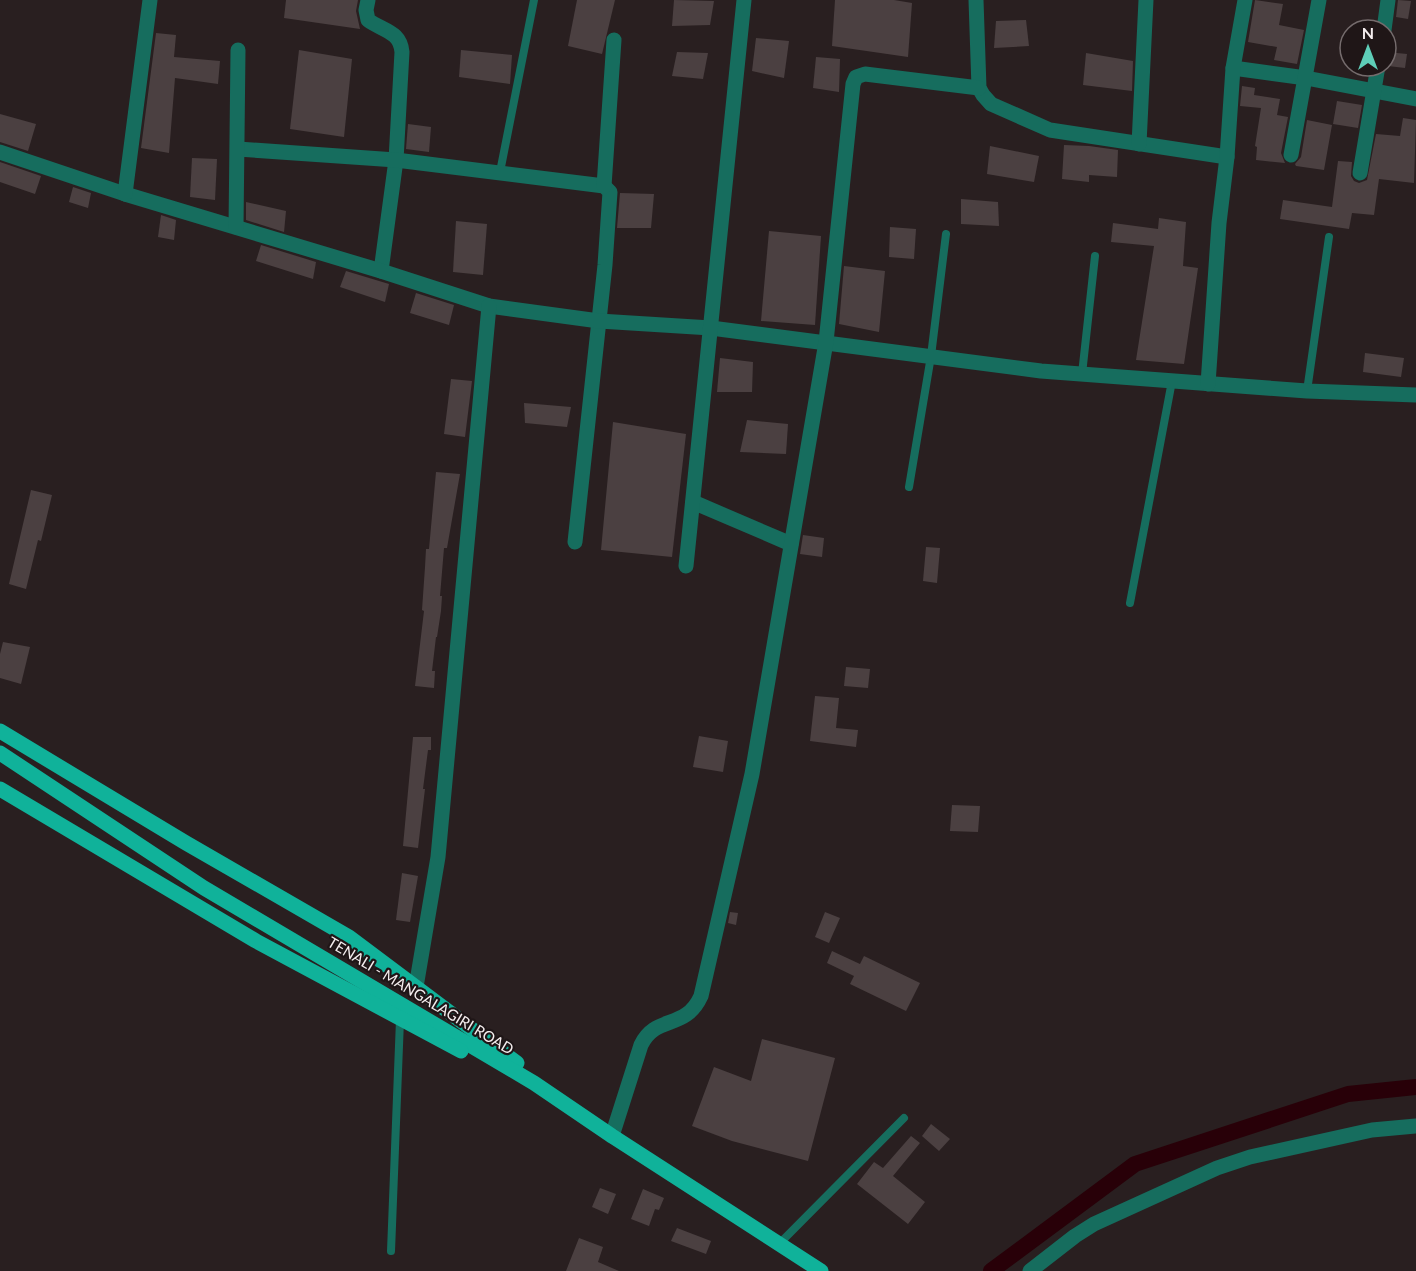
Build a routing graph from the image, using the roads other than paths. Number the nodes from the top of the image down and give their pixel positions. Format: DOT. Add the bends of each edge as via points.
graph roads {
  1 [pos="150,0"];
  2 [pos="368,0"];
  3 [pos="534,0"];
  4 [pos="744,0"];
  5 [pos="976,0"];
  6 [pos="1146,0"];
  7 [pos="1245,0"];
  8 [pos="1319,0"];
  9 [pos="1389,0"];
  10 [pos="1386,18"];
  11 [pos="614,40"];
  12 [pos="238,50"];
  13 [pos="1233,68"];
  14 [pos="1306,78"];
  15 [pos="1376,78"];
  16 [pos="979,88"];
  17 [pos="1374,91"];
  18 [pos="1416,99"];
  19 [pos="1139,144"];
  20 [pos="238,149"];
  21 [pos="0,152"];
  22 [pos="1291,155"];
  23 [pos="1227,157"];
  24 [pos="396,160"];
  25 [pos="500,172"];
  26 [pos="1360,173"];
  27 [pos="604,186"];
  28 [pos="125,194"];
  29 [pos="236,227"];
  30 [pos="946,234"];
  31 [pos="1329,237"];
  32 [pos="1095,256"];
  33 [pos="381,271"];
  34 [pos="489,306"];
  35 [pos="599,321"];
  36 [pos="711,328"];
  37 [pos="826,342"];
  38 [pos="931,356"];
  39 [pos="1082,374"];
  40 [pos="1172,381"];
  41 [pos="1208,384"];
  42 [pos="1307,391"];
  43 [pos="1416,395"];
  44 [pos="909,487"];
  45 [pos="693,502"];
  46 [pos="574,542"];
  47 [pos="791,544"];
  48 [pos="686,566"];
  49 [pos="1130,603"];
  50 [pos="0,731"];
  51 [pos="0,753"];
  52 [pos="0,789"];
  53 [pos="416,987"];
  54 [pos="400,1020"];
  55 [pos="568,1106"];
  56 [pos="904,1118"];
  57 [pos="1416,1126"];
  58 [pos="612,1136"];
  59 [pos="779,1244"];
  60 [pos="391,1251"];
  61 [pos="821,1271"];
  62 [pos="1030,1271"];
  1 -- 28 [label="street"];
  2 -- 24 [label="street" via="368,20 401,43"];
  3 -- 25 [label="lane"];
  4 -- 36 [label="street"];
  5 -- 16 [label="street"];
  6 -- 19 [label="street"];
  7 -- 13 [label="street"];
  8 -- 14 [label="street"];
  9 -- 10 [label="street"];
  11 -- 27 [label="street"];
  12 -- 20 [label="street"];
  13 -- 14 [label="street"];
  13 -- 23 [label="street"];
  14 -- 17 [label="street"];
  14 -- 22 [label="street"];
  15 -- 17 [label="street"];
  16 -- 19 [label="street" via="991,104 1050,130"];
  16 -- 37 [label="street" via="865,74 856,77"];
  17 -- 18 [label="street"];
  17 -- 26 [label="street"];
  19 -- 23 [label="street"];
  20 -- 24 [label="street"];
  20 -- 29 [label="street"];
  21 -- 28 [label="street"];
  23 -- 41 [label="street"];
  24 -- 25 [label="street"];
  24 -- 33 [label="street"];
  25 -- 27 [label="street"];
  27 -- 35 [label="street" via="610,192"];
  28 -- 29 [label="street"];
  29 -- 33 [label="street"];
  30 -- 38 [label="lane"];
  31 -- 42 [label="lane"];
  32 -- 39 [label="lane"];
  33 -- 34 [label="street"];
  34 -- 35 [label="street"];
  34 -- 53 [label="street" via="438,857"];
  35 -- 36 [label="street"];
  35 -- 46 [label="street"];
  36 -- 37 [label="street"];
  36 -- 45 [label="street"];
  37 -- 38 [label="street"];
  37 -- 47 [label="street"];
  38 -- 39 [label="street"];
  38 -- 44 [label="lane"];
  39 -- 40 [label="street"];
  40 -- 41 [label="street"];
  40 -- 49 [label="lane"];
  41 -- 42 [label="street"];
  42 -- 43 [label="street"];
  45 -- 47 [label="street"];
  45 -- 48 [label="street"];
  47 -- 58 [label="street" via="752,774 700,996 683,1018 654,1028 646,1035"];
  50 -- 53 [label="main road" via="349,938"];
  51 -- 55 [label="main road, TENALI - MANGALAGIRI ROAD" via="204,888"];
  52 -- 54 [label="main road" via="256,941"];
  53 -- 55 [label="main road"];
  54 -- 55 [label="main road"];
  54 -- 60 [label="lane"];
  55 -- 58 [label="main road, TENALI - MANGALAGIRI ROAD"];
  56 -- 59 [label="lane"];
  57 -- 62 [label="street" via="1372,1130 1216,1168 1094,1224"];
  58 -- 59 [label="main road, TENALI - MANGALAGIRI ROAD"];
  59 -- 61 [label="main road, TENALI - MANGALAGIRI ROAD"];
}
